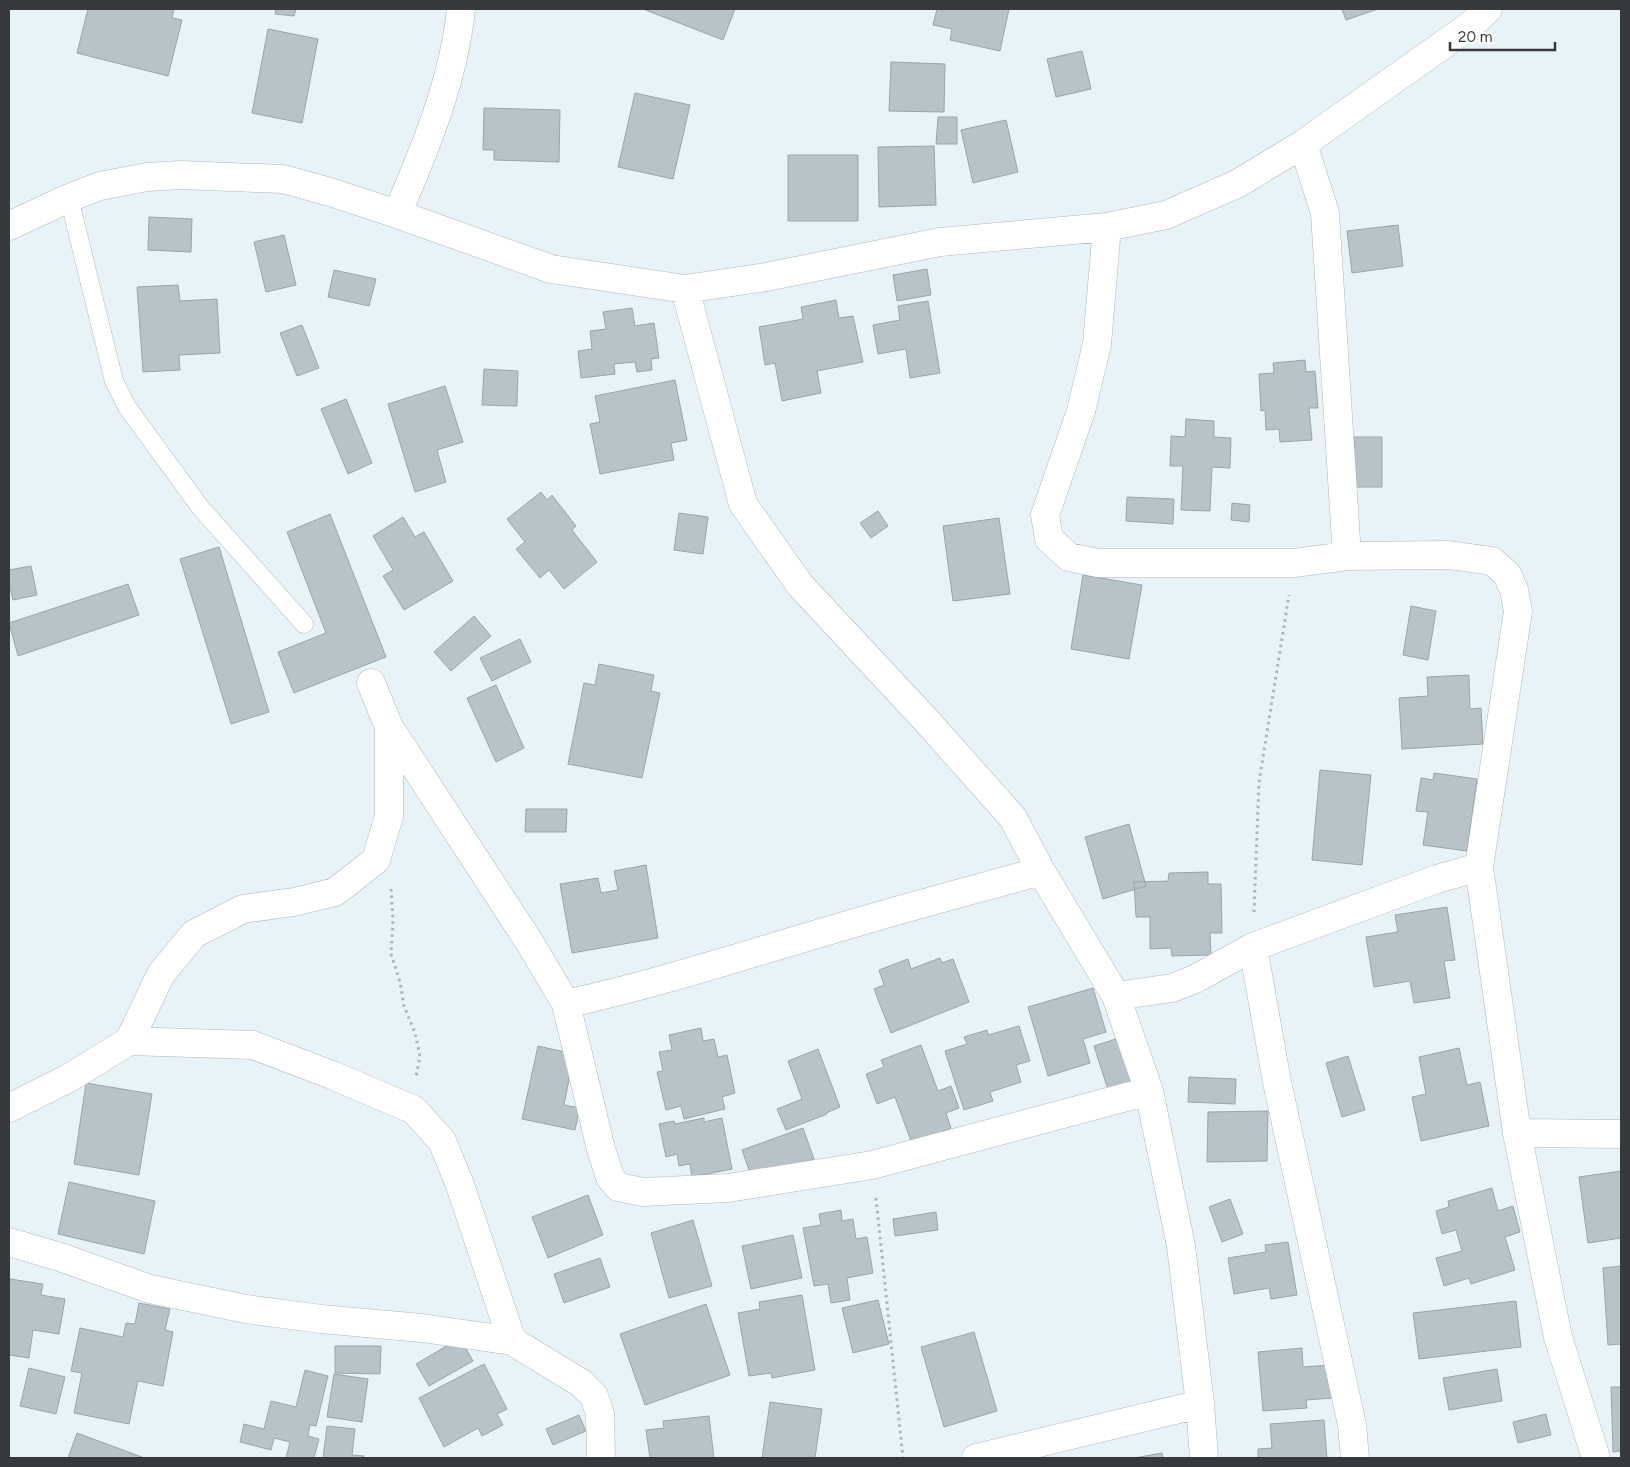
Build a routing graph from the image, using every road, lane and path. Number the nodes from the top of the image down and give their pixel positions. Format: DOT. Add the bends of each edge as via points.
graph roads {
  1 [pos="461,9"];
  2 [pos="1488,9"];
  3 [pos="1303,144"];
  4 [pos="69,198"];
  5 [pos="396,214"];
  6 [pos="9,226"];
  7 [pos="1107,227"];
  8 [pos="685,289"];
  9 [pos="1347,556"];
  10 [pos="1294,562"];
  11 [pos="304,624"];
  12 [pos="371,683"];
  13 [pos="389,727"];
  14 [pos="376,860"];
  15 [pos="1479,868"];
  16 [pos="1041,871"];
  17 [pos="1253,947"];
  18 [pos="1116,996"];
  19 [pos="566,1004"];
  20 [pos="129,1041"];
  21 [pos="1149,1091"];
  22 [pos="9,1108"];
  23 [pos="414,1110"];
  24 [pos="1517,1133"];
  25 [pos="1621,1134"];
  26 [pos="872,1165"];
  27 [pos="9,1242"];
  28 [pos="512,1341"];
  29 [pos="1200,1404"];
  30 [pos="601,1458"];
  31 [pos="903,1458"];
  32 [pos="976,1458"];
  33 [pos="1204,1458"];
  34 [pos="1355,1458"];
  35 [pos="1596,1458"];
  1 -- 5 [label="street" via="459,28 428,142"];
  2 -- 3 [label="street"];
  3 -- 7 [label="street" via="1238,184 1166,215"];
  3 -- 9 [label="street" via="1325,213"];
  4 -- 5 [label="street" via="100,186 147,177 283,179"];
  4 -- 6 [label="street"];
  4 -- 11 [label="lane" via="114,381 127,407 200,508"];
  5 -- 8 [label="street" via="550,269"];
  7 -- 8 [label="street" via="940,242 766,277"];
  7 -- 10 [label="street" via="1097,344 1081,411 1045,515 1049,539 1069,557 1098,563"];
  8 -- 16 [label="street" via="742,504 800,585 1013,818"];
  9 -- 10 [label="street"];
  9 -- 15 [label="street" via="1449,555 1492,561 1507,574 1514,590 1518,611"];
  10 -- 17 [label="path" via="1259,782"];
  12 -- 13 [label="street"];
  13 -- 14 [label="street" via="389,816"];
  13 -- 19 [label="street" via="530,943"];
  14 -- 20 [label="street" via="335,892 243,909 194,934 161,974"];
  14 -- 23 [label="path" via="391,881 391,954 420,1056 414,1086"];
  15 -- 17 [label="street" via="1437,880"];
  15 -- 24 [label="street"];
  16 -- 18 [label="street"];
  16 -- 19 [label="street" via="633,988"];
  17 -- 18 [label="street" via="1172,988"];
  17 -- 34 [label="street" via="1277,1082 1352,1425"];
  18 -- 21 [label="street"];
  19 -- 26 [label="street" via="601,1149 610,1177 618,1187 642,1192 728,1188"];
  20 -- 22 [label="street" via="68,1078"];
  20 -- 23 [label="street" via="253,1045"];
  21 -- 26 [label="street"];
  21 -- 29 [label="street" via="1181,1246"];
  23 -- 28 [label="street" via="442,1140"];
  24 -- 25 [label="street"];
  24 -- 35 [label="street" via="1558,1337"];
  26 -- 31 [label="path"];
  27 -- 28 [label="street" via="150,1289 246,1309"];
  28 -- 30 [label="street" via="581,1382 594,1396 600,1414"];
  29 -- 32 [label="street"];
  29 -- 33 [label="street"];
}
